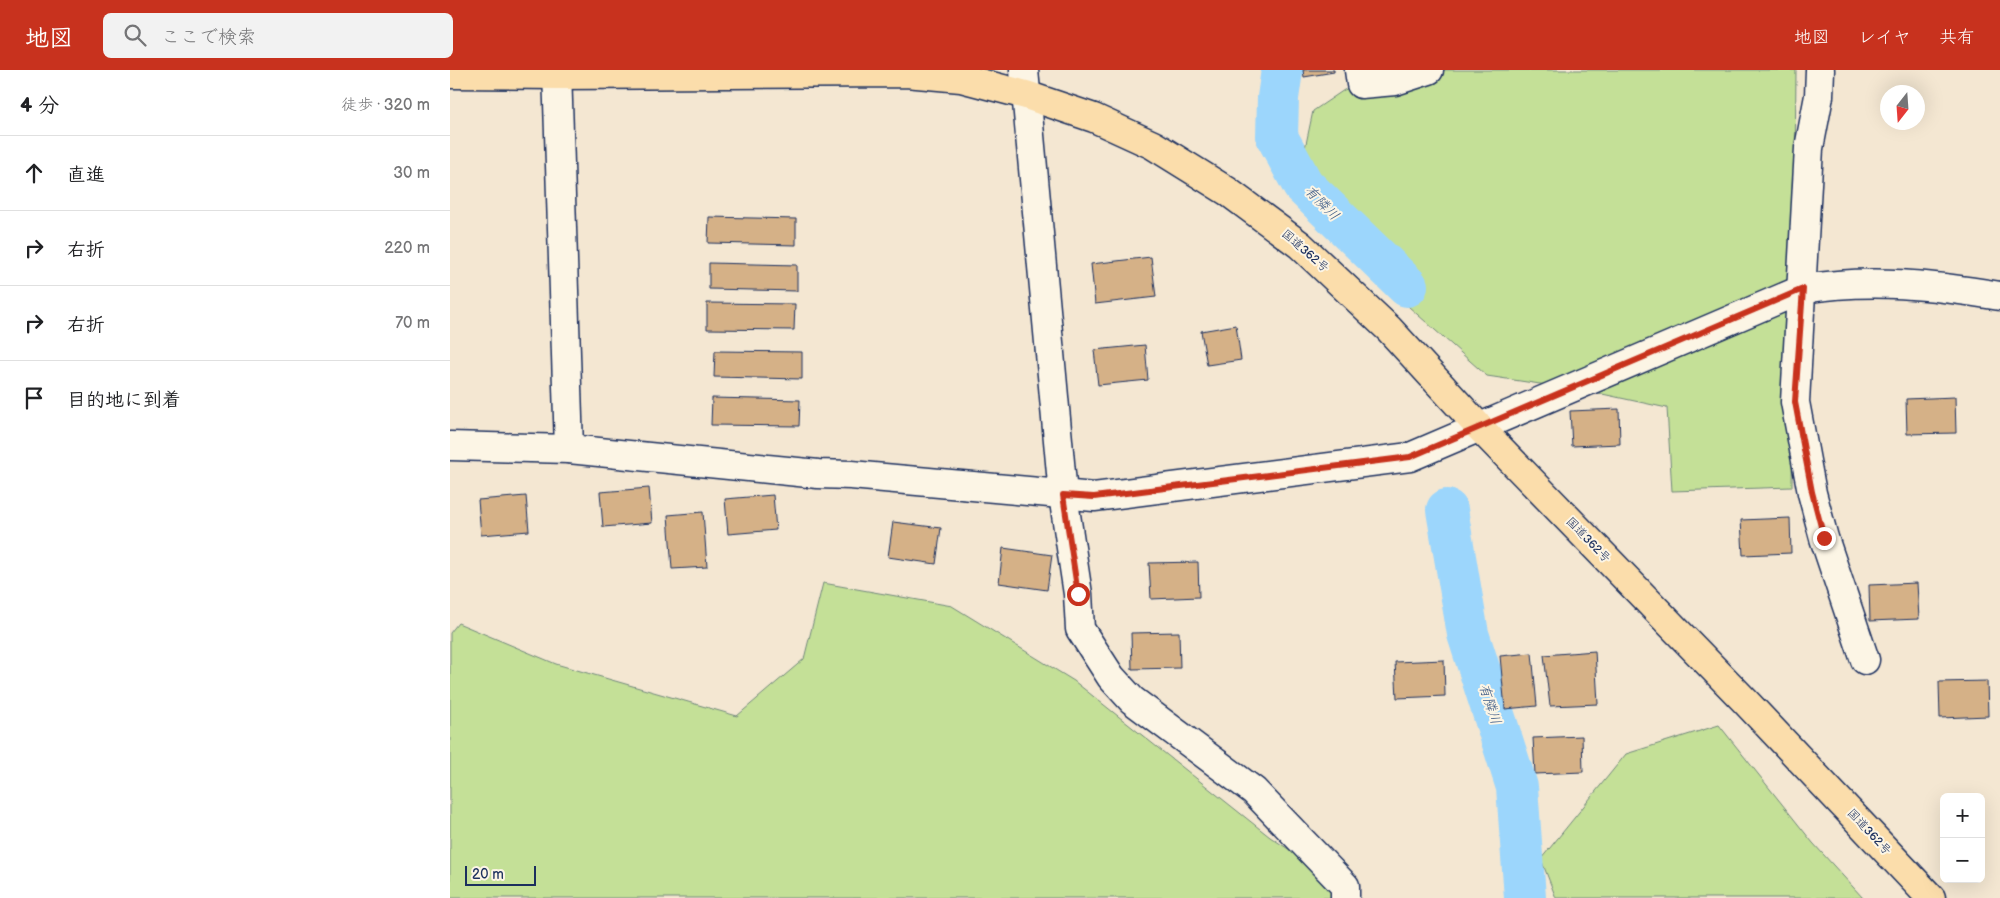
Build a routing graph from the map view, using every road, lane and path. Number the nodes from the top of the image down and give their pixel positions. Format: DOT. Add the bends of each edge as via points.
graph roads {
  1 [pos="1359,70"];
  2 [pos="1429,70"];
  3 [pos="1820,70"];
  4 [pos="558,73"];
  5 [pos="450,74"];
  6 [pos="1025,82"];
  7 [pos="1803,289"];
  8 [pos="2000,296"];
  9 [pos="1479,427"];
  10 [pos="450,446"];
  11 [pos="570,448"];
  12 [pos="1063,495"];
  13 [pos="1865,660"];
  14 [pos="1345,898"];
  15 [pos="1931,898"];
  1 -- 2 [label="street" via="1361,84 1395,81"];
  3 -- 7 [label="street" via="1819,96 1809,148"];
  4 -- 5 [label="highway, 国道362号"];
  4 -- 6 [label="highway, 国道362号" via="906,73"];
  4 -- 11 [label="street"];
  6 -- 9 [label="highway, 国道362号" via="1153,145 1227,191 1278,228 1389,329"];
  6 -- 12 [label="street"];
  7 -- 8 [label="street" via="1880,282"];
  7 -- 9 [label="street"];
  7 -- 13 [label="street" via="1795,380 1798,422 1824,538"];
  9 -- 12 [label="street" via="1410,457 1094,497"];
  9 -- 15 [label="highway, 国道362号"];
  10 -- 11 [label="street"];
  11 -- 12 [label="street"];
  12 -- 14 [label="street" via="1080,629 1111,677 1132,700 1254,791 1345,886"];
}
